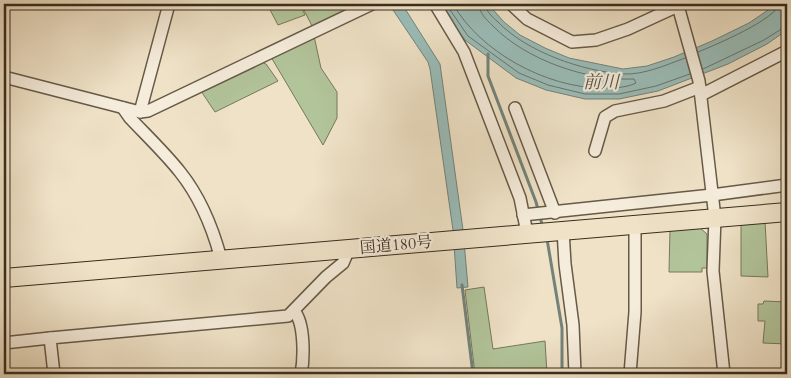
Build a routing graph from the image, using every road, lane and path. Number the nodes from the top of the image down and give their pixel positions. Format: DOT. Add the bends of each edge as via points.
graph roads {
  1 [pos="169,4"];
  2 [pos="372,4"];
  3 [pos="435,4"];
  4 [pos="510,4"];
  5 [pos="679,5"];
  6 [pos="787,50"];
  7 [pos="4,77"];
  8 [pos="700,88"];
  9 [pos="123,108"];
  10 [pos="515,108"];
  11 [pos="140,112"];
  12 [pos="595,151"];
  13 [pos="787,185"];
  14 [pos="712,195"];
  15 [pos="787,212"];
  16 [pos="552,213"];
  17 [pos="526,215"];
  18 [pos="714,218"];
  19 [pos="635,224"];
  20 [pos="559,230"];
  21 [pos="530,233"];
  22 [pos="349,249"];
  23 [pos="221,259"];
  24 [pos="4,278"];
  25 [pos="294,311"];
  26 [pos="50,338"];
  27 [pos="4,343"];
  28 [pos="54,374"];
  29 [pos="301,374"];
  30 [pos="575,374"];
  31 [pos="630,374"];
  32 [pos="724,374"];
  1 -- 11 [label="street"];
  2 -- 11 [label="street"];
  3 -- 17 [label="street" via="464,52"];
  4 -- 5 [label="street" via="527,18 572,42 596,40"];
  5 -- 8 [label="street"];
  6 -- 8 [label="street"];
  7 -- 9 [label="street"];
  8 -- 12 [label="street" via="664,102 615,111 606,117"];
  8 -- 14 [label="street"];
  9 -- 11 [label="street"];
  9 -- 23 [label="street" via="180,172 196,196 216,238"];
  10 -- 16 [label="street"];
  13 -- 14 [label="street"];
  14 -- 16 [label="street"];
  14 -- 18 [label="street"];
  15 -- 18 [label="highway, 国道180号"];
  16 -- 17 [label="street"];
  17 -- 21 [label="street"];
  18 -- 19 [label="highway, 国道180号"];
  18 -- 32 [label="street" via="714,270"];
  19 -- 20 [label="highway, 国道180号"];
  19 -- 31 [label="street" via="635,312"];
  20 -- 21 [label="highway, 国道180号"];
  20 -- 30 [label="street" via="573,326"];
  21 -- 22 [label="highway, 国道180号"];
  22 -- 23 [label="highway, 国道180号"];
  22 -- 25 [label="street" via="343,263"];
  23 -- 24 [label="highway, 国道180号"];
  25 -- 26 [label="street" via="288,316"];
  25 -- 29 [label="street" via="302,324"];
  26 -- 27 [label="street"];
  26 -- 28 [label="street"];
}
